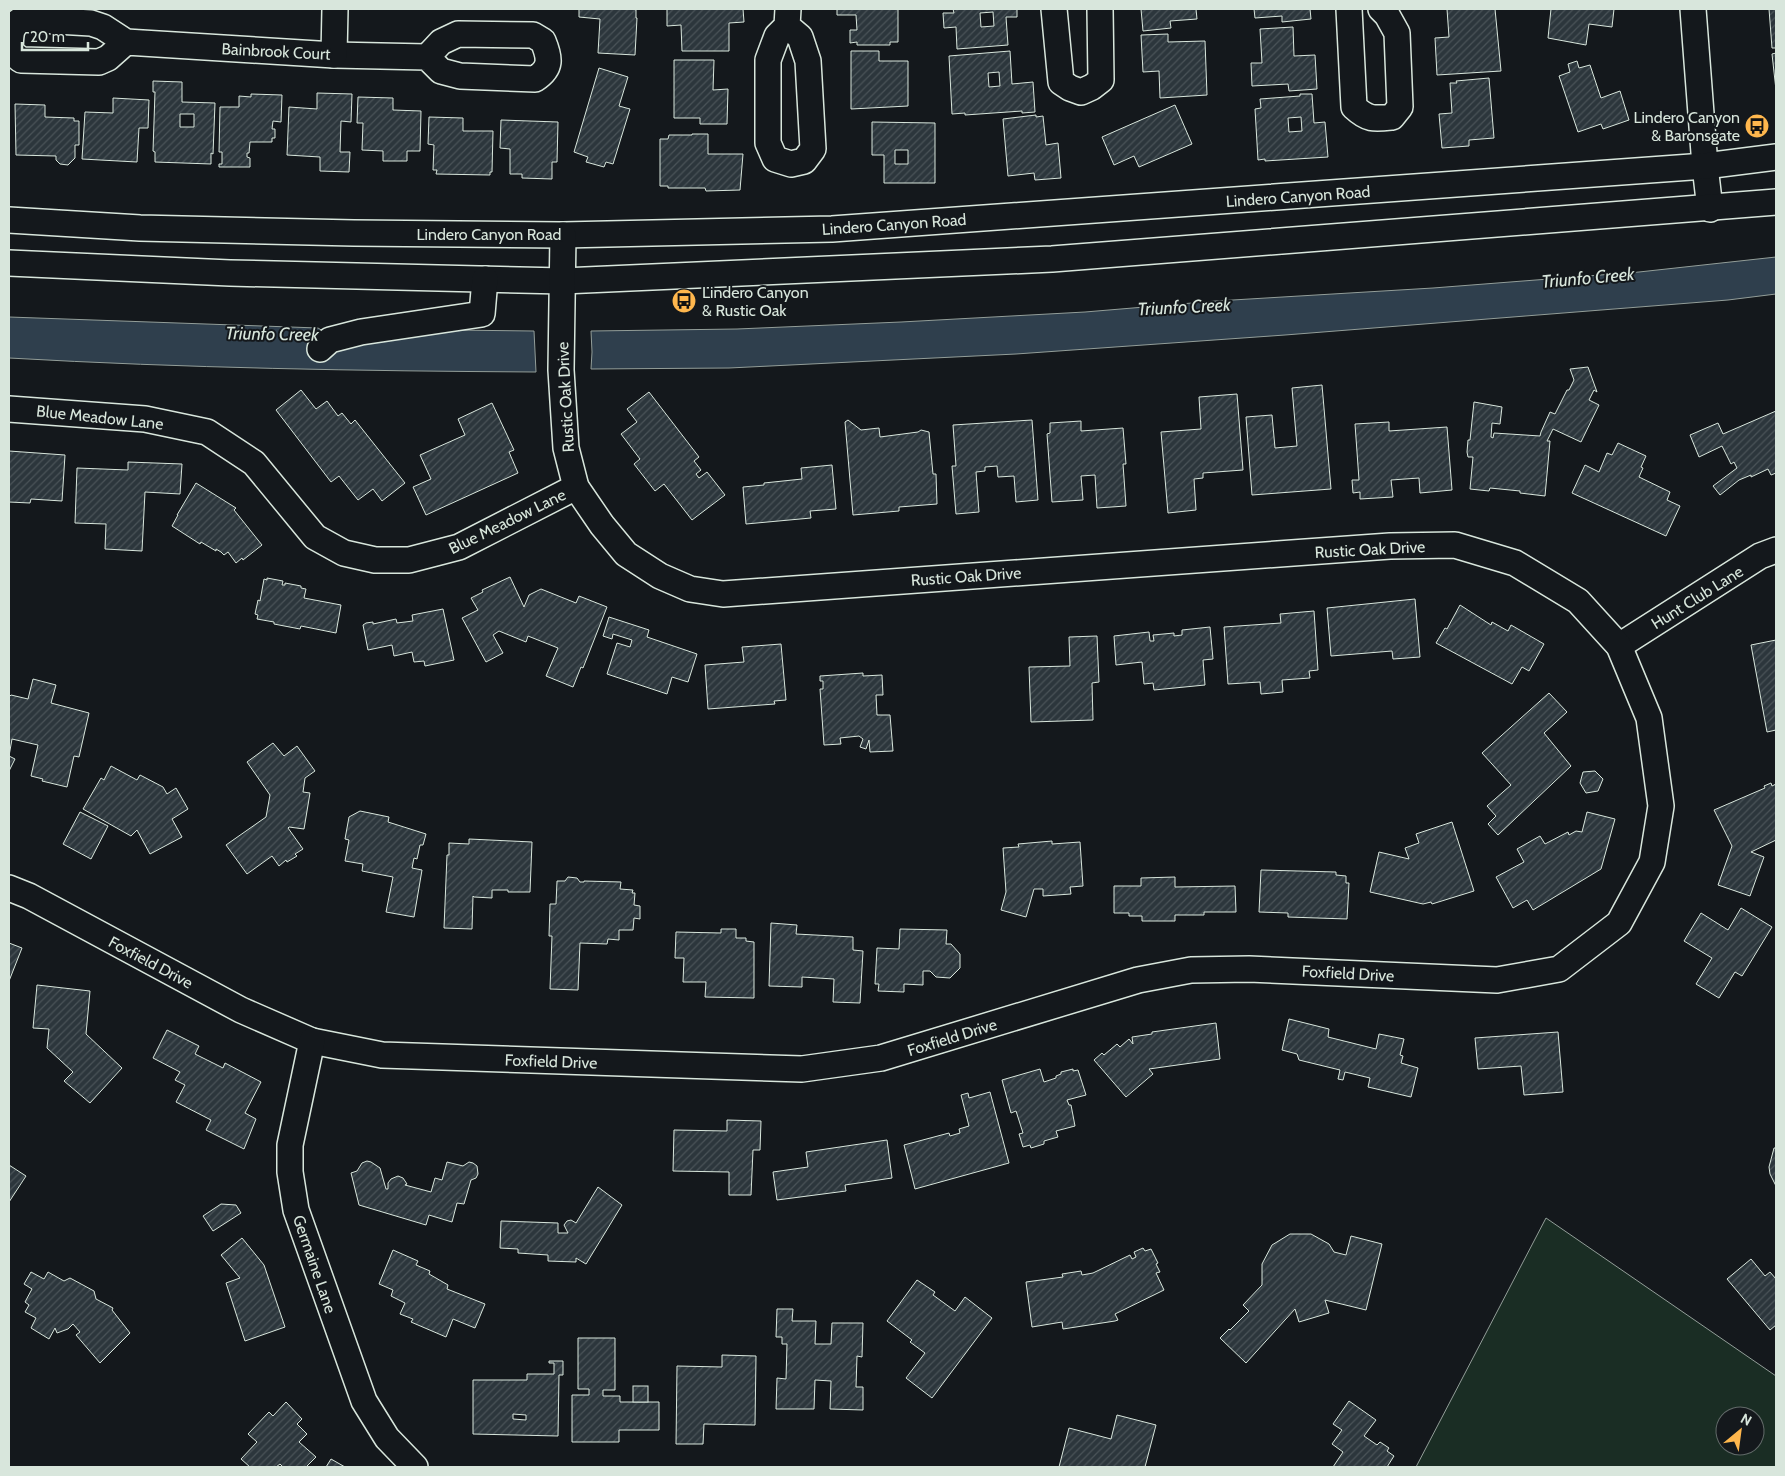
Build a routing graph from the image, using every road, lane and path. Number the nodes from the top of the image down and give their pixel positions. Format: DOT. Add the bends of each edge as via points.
graph roads {
  1 [pos="335,9"];
  2 [pos="1054,9"];
  3 [pos="1100,9"];
  4 [pos="1349,9"];
  5 [pos="1381,9"];
  6 [pos="1693,9"];
  7 [pos="787,17"];
  8 [pos="126,42"];
  9 [pos="334,54"];
  10 [pos="427,57"];
  11 [pos="1776,158"];
  12 [pos="1705,166"];
  13 [pos="1776,202"];
  14 [pos="1710,209"];
  15 [pos="9,220"];
  16 [pos="563,235"];
  17 [pos="9,263"];
  18 [pos="485,279"];
  19 [pos="563,281"];
  20 [pos="320,349"];
  21 [pos="9,409"];
  22 [pos="576,487"];
  23 [pos="1776,550"];
  24 [pos="1619,646"];
  25 [pos="9,888"];
  26 [pos="312,1041"];
  27 [pos="415,1467"];
  1 -- 9 [label="street"];
  2 -- 3 [label="street" via="1062,82 1081,92 1101,80"];
  4 -- 5 [label="street" via="1354,107 1365,117 1379,119 1392,117 1400,107 1397,33"];
  6 -- 12 [label="street"];
  7 -- 7 [label="street" via="768,60 768,143 774,159 791,164 804,161 813,149 808,61 800,38"];
  8 -- 9 [label="street, Bainbrook Court"];
  9 -- 10 [label="street, Bainbrook Court"];
  11 -- 12 [label="street, Lindero Canyon Road"];
  12 -- 14 [label="street"];
  12 -- 16 [label="street, Lindero Canyon Road" via="832,228"];
  13 -- 14 [label="street"];
  14 -- 19 [label="street" via="1052,259"];
  15 -- 16 [label="street, Lindero Canyon Road" via="140,228"];
  16 -- 19 [label="street, Rustic Oak Drive"];
  17 -- 18 [label="street" via="230,273"];
  18 -- 19 [label="street"];
  18 -- 20 [label="street" via="482,314 362,332 330,340"];
  19 -- 22 [label="street, Rustic Oak Drive" via="561,370 566,448"];
  21 -- 22 [label="street, Blue Meadow Lane" via="145,418 207,432 254,464 314,537 344,553 375,560 409,560 459,547"];
  22 -- 24 [label="street, Rustic Oak Drive" via="626,554 660,576 690,589 724,594 1455,544 1515,563 1578,601"];
  23 -- 24 [label="street, Hunt Club Lane" via="1760,556"];
  24 -- 26 [label="street, Foxfield Drive" via="1649,718 1661,806 1652,862 1619,923 1560,969 1497,980 1248,969 1191,970 1138,980 881,1058 802,1069 382,1055"];
  25 -- 26 [label="street, Foxfield Drive" via="241,1010"];
  26 -- 27 [label="street, Germaine Lane" via="290,1145 296,1210 364,1401 387,1438"];
}
